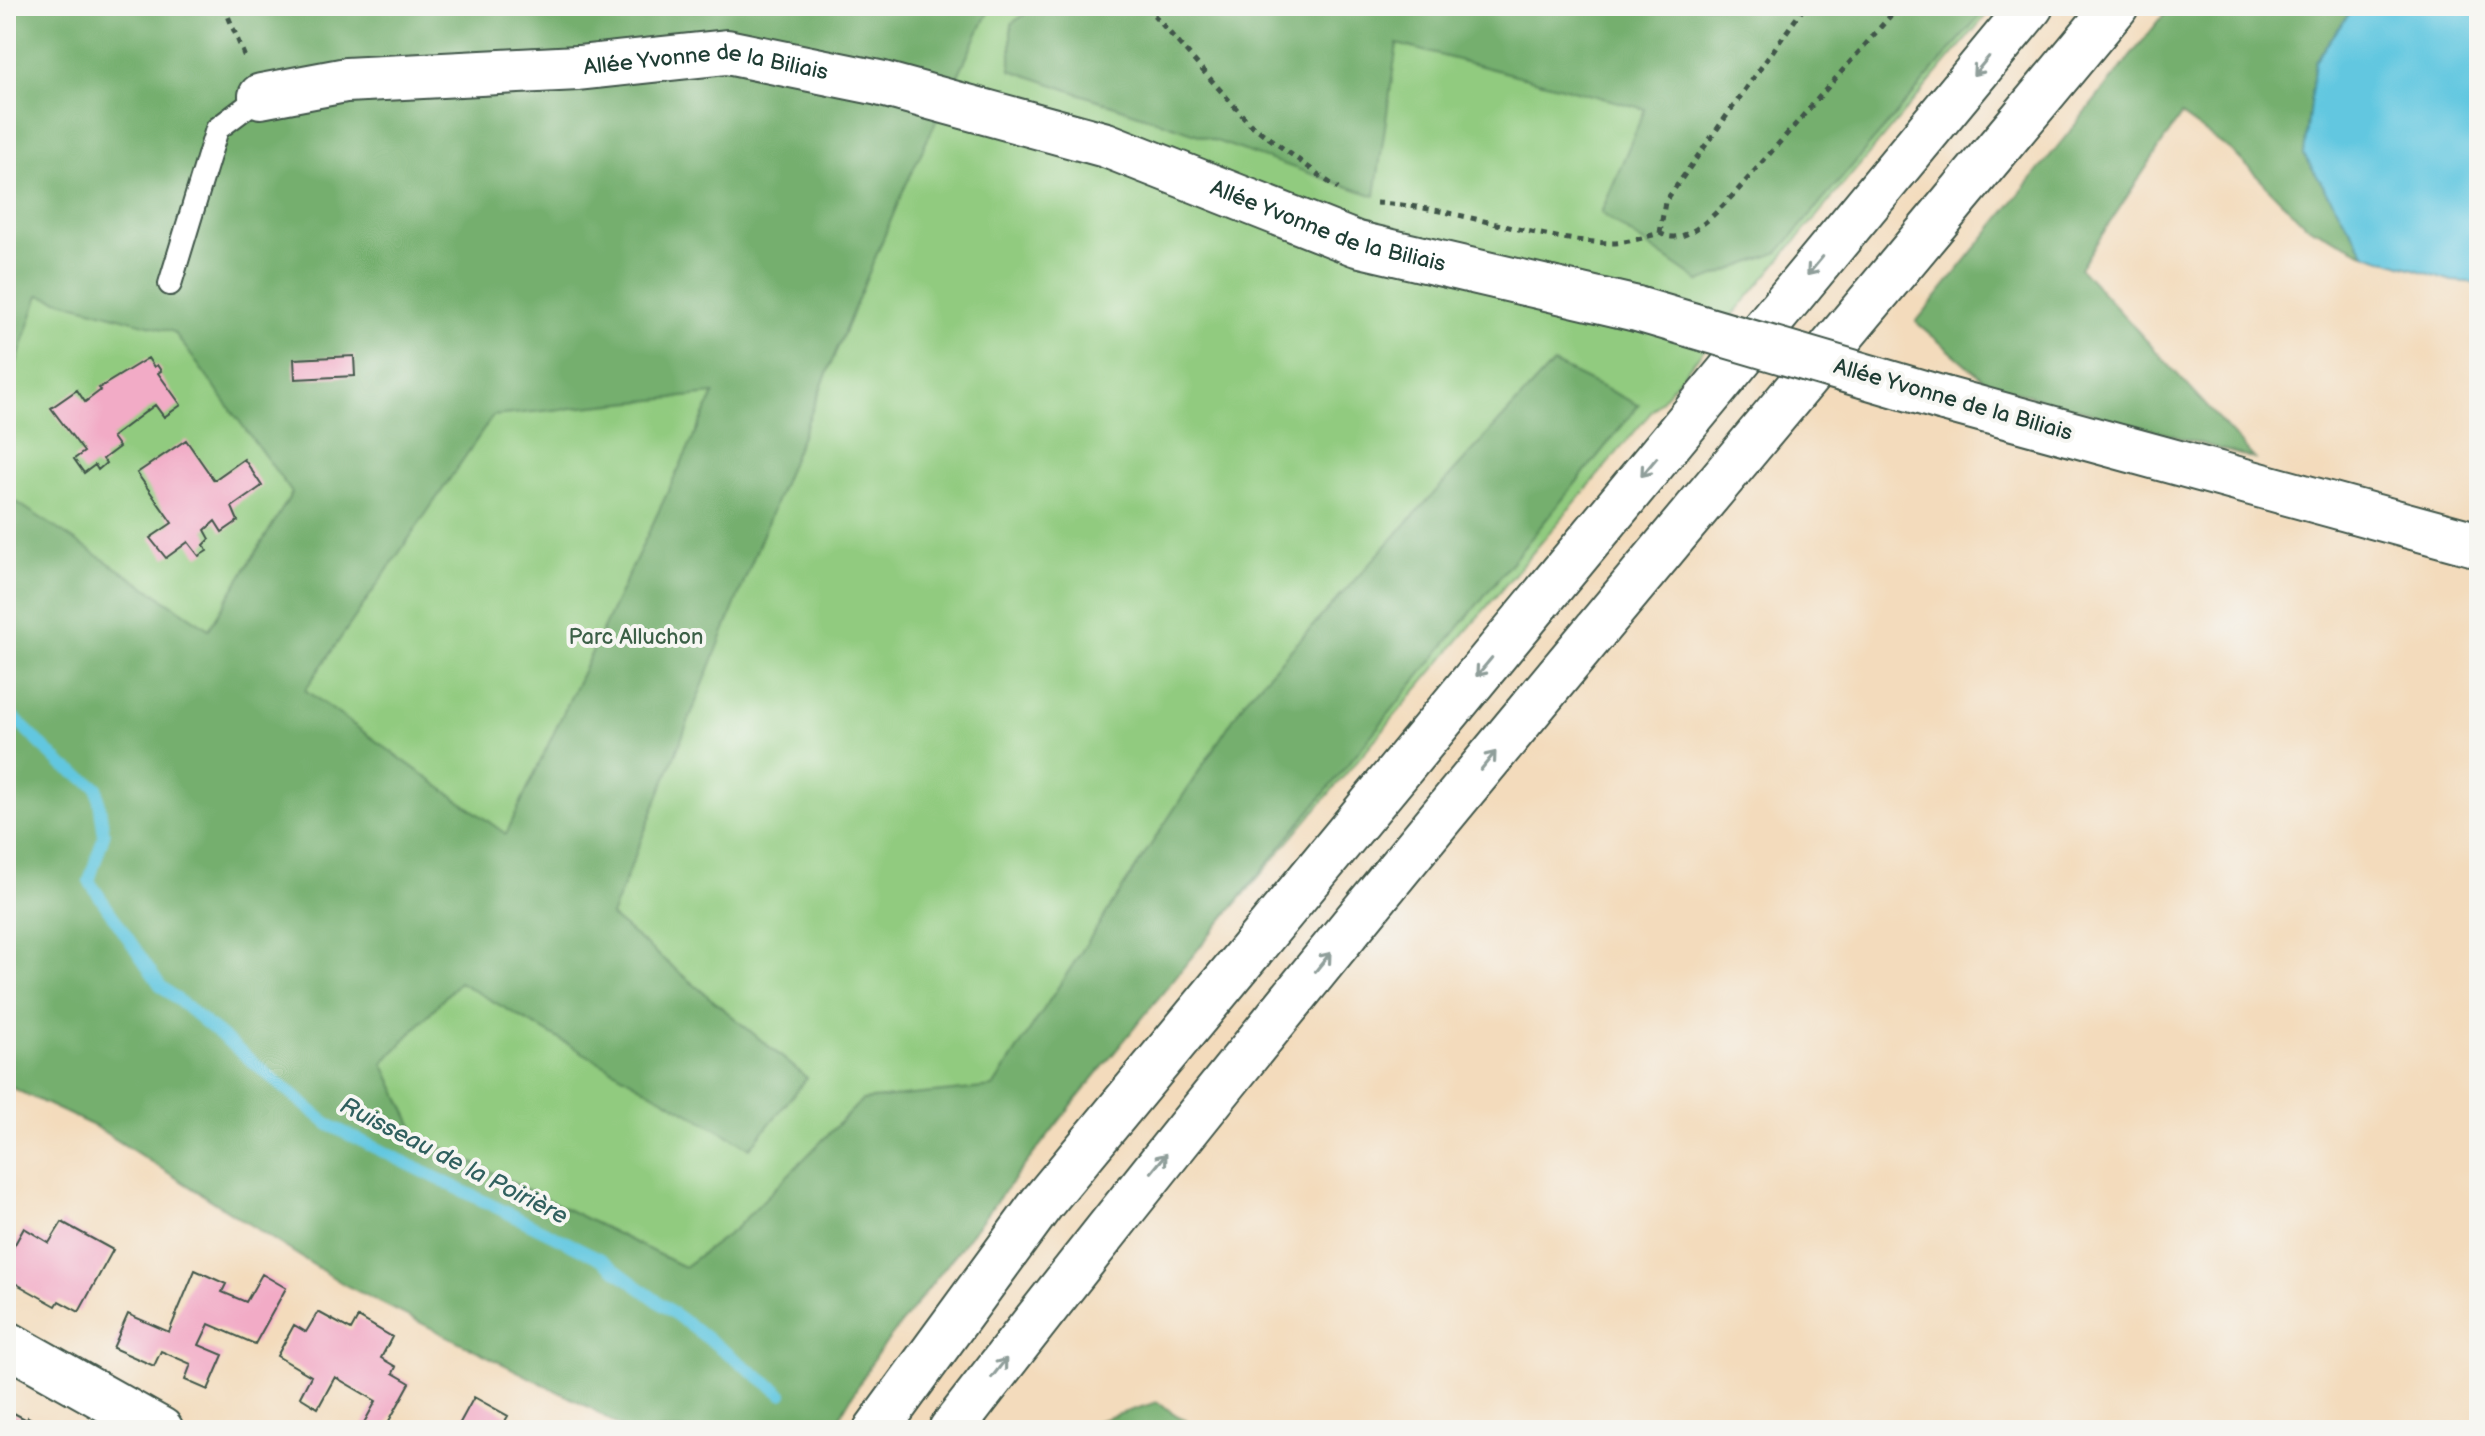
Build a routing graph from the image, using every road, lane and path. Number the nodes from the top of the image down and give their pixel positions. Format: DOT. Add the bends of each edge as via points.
graph roads {
  1 [pos="224,6"];
  2 [pos="1146,6"];
  3 [pos="1805,6"];
  4 [pos="1899,6"];
  5 [pos="2031,6"];
  6 [pos="2116,6"];
  7 [pos="261,96"];
  8 [pos="1344,194"];
  9 [pos="1369,203"];
  10 [pos="1660,233"];
  11 [pos="170,284"];
  12 [pos="2479,545"];
  13 [pos="6,1343"];
  14 [pos="161,1430"];
  15 [pos="876,1430"];
  16 [pos="951,1430"];
  1 -- 7 [label="path"];
  2 -- 8 [label="path" via="1250,124"];
  3 -- 10 [label="path" via="1665,202"];
  4 -- 10 [label="path" via="1712,215 1678,237"];
  5 -- 15 [label="main road, one-way" via="1042,1203"];
  16 -- 6 [label="main road, one-way" via="1111,1222 1524,716"];
  7 -- 11 [label="lane" via="217,129"];
  7 -- 12 [label="main road, Allée Yvonne de la Biliais, bridge" via="346,80 578,68 727,52 879,83 1106,145 1357,244 1637,309"];
  9 -- 10 [label="path" via="1411,204 1570,239 1615,243"];
  13 -- 14 [label="main road"];
}
